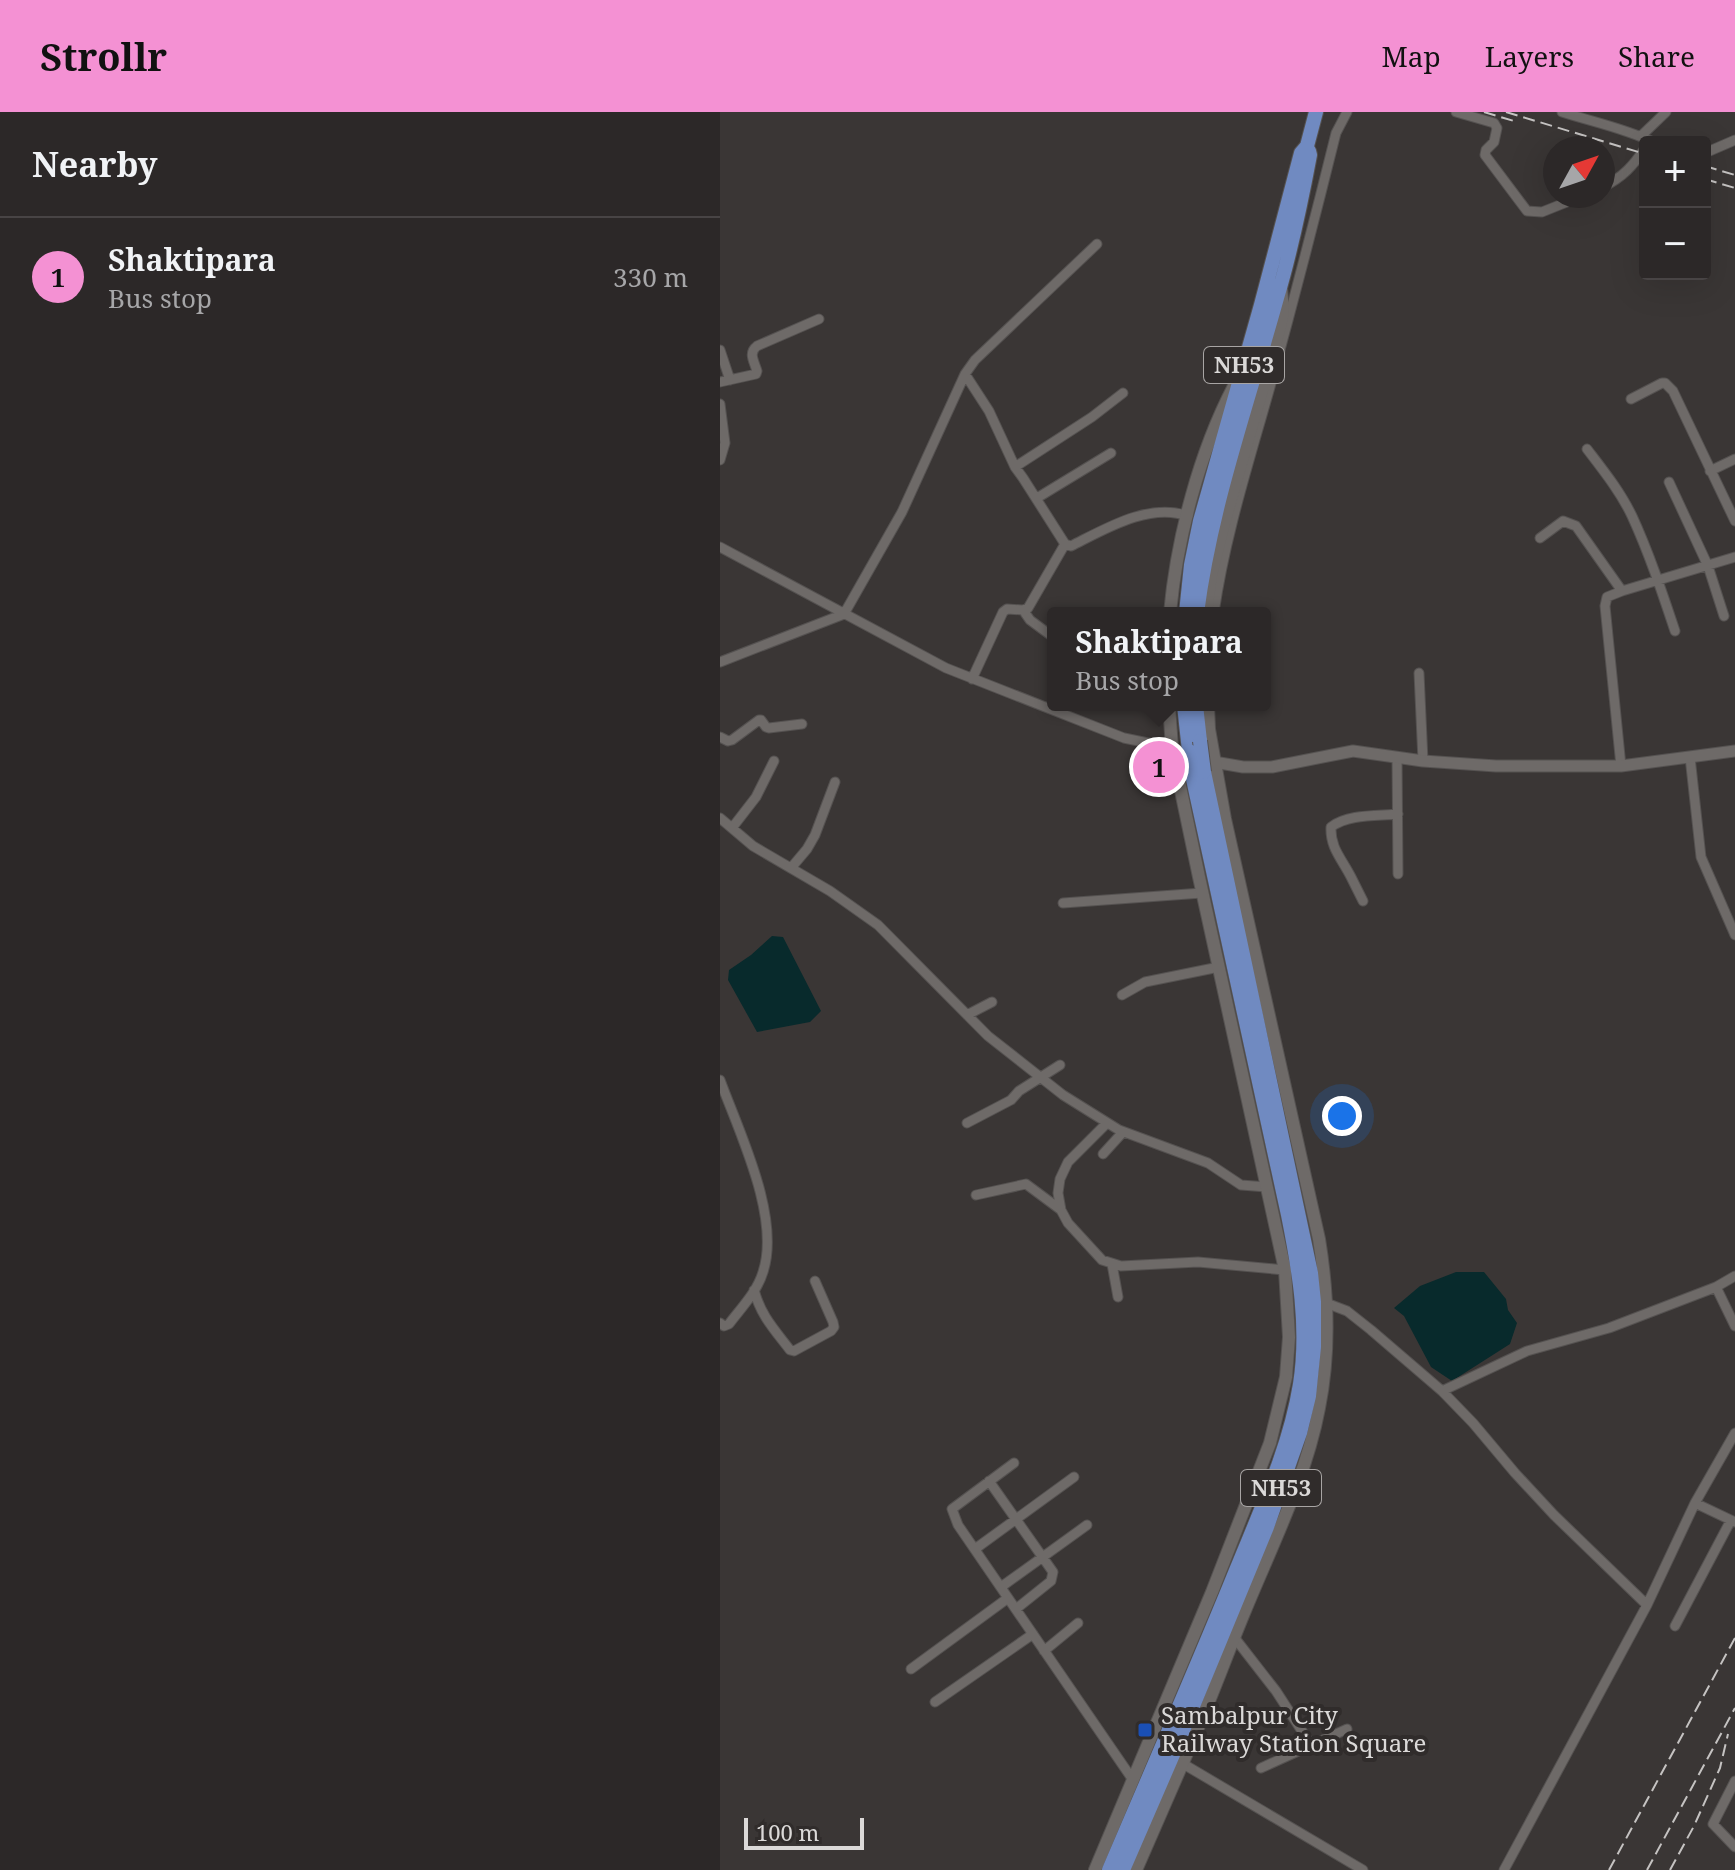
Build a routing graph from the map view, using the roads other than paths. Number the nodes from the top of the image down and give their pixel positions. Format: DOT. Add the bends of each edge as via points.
graph roads {
  1 [pos="1316,112"];
  2 [pos="1347,112"];
  3 [pos="1456,112"];
  4 [pos="1562,112"];
  5 [pos="1666,112"];
  6 [pos="1639,136"];
  7 [pos="1652,136"];
  8 [pos="1735,140"];
  9 [pos="1307,146"];
  10 [pos="1711,150"];
  11 [pos="1639,156"];
  12 [pos="1615,181"];
  13 [pos="1552,208"];
  14 [pos="1097,244"];
  15 [pos="1281,284"];
  16 [pos="819,319"];
  17 [pos="720,350"];
  18 [pos="1243,368"];
  19 [pos="965,374"];
  20 [pos="725,381"];
  21 [pos="1123,393"];
  22 [pos="1631,399"];
  23 [pos="720,404"];
  24 [pos="1587,449"];
  25 [pos="1111,453"];
  26 [pos="1735,459"];
  27 [pos="720,460"];
  28 [pos="1015,467"];
  29 [pos="1710,471"];
  30 [pos="1669,482"];
  31 [pos="1037,498"];
  32 [pos="1188,516"];
  33 [pos="1735,521"];
  34 [pos="1540,538"];
  35 [pos="1065,544"];
  36 [pos="720,547"];
  37 [pos="1735,557"];
  38 [pos="1708,566"];
  39 [pos="1658,581"];
  40 [pos="1194,588"];
  41 [pos="1622,591"];
  42 [pos="1171,607"];
  43 [pos="1188,607"];
  44 [pos="1196,607"];
  45 [pos="1207,607"];
  46 [pos="1215,607"];
  47 [pos="1023,610"];
  48 [pos="844,614"];
  49 [pos="1724,616"];
  50 [pos="1675,631"];
  51 [pos="1047,633"];
  52 [pos="720,662"];
  53 [pos="1419,673"];
  54 [pos="972,679"];
  55 [pos="1047,708"];
  56 [pos="1054,711"];
  57 [pos="1169,711"];
  58 [pos="1185,711"];
  59 [pos="1197,711"];
  60 [pos="1209,711"];
  61 [pos="802,724"];
  62 [pos="720,737"];
  63 [pos="1172,748"];
  64 [pos="1735,751"];
  65 [pos="1397,757"];
  66 [pos="1690,757"];
  67 [pos="774,761"];
  68 [pos="1423,761"];
  69 [pos="1214,762"];
  70 [pos="1621,766"];
  71 [pos="835,782"];
  72 [pos="1398,814"];
  73 [pos="720,818"];
  74 [pos="732,828"];
  75 [pos="791,868"];
  76 [pos="1398,874"];
  77 [pos="1202,893"];
  78 [pos="1363,901"];
  79 [pos="1063,903"];
  80 [pos="1735,935"];
  81 [pos="1219,967"];
  82 [pos="1122,995"];
  83 [pos="992,1002"];
  84 [pos="967,1015"];
  85 [pos="1060,1065"];
  86 [pos="1040,1077"];
  87 [pos="720,1080"];
  88 [pos="1265,1085"];
  89 [pos="967,1123"];
  90 [pos="1107,1123"];
  91 [pos="1123,1132"];
  92 [pos="1103,1154"];
  93 [pos="1267,1187"];
  94 [pos="976,1195"];
  95 [pos="1061,1210"];
  96 [pos="1112,1264"];
  97 [pos="1285,1270"];
  98 [pos="1735,1276"];
  99 [pos="815,1281"];
  100 [pos="1716,1287"];
  101 [pos="754,1290"];
  102 [pos="1118,1297"];
  103 [pos="1326,1303"];
  104 [pos="721,1324"];
  105 [pos="1735,1326"];
  106 [pos="1442,1391"];
  107 [pos="1735,1433"];
  108 [pos="1014,1463"];
  109 [pos="1074,1477"];
  110 [pos="989,1481"];
  111 [pos="1695,1503"];
  112 [pos="1016,1520"];
  113 [pos="1733,1521"];
  114 [pos="1087,1525"];
  115 [pos="975,1549"];
  116 [pos="1043,1556"];
  117 [pos="1001,1587"];
  118 [pos="1008,1598"];
  119 [pos="1647,1605"];
  120 [pos="1016,1609"];
  121 [pos="1078,1623"];
  122 [pos="1675,1626"];
  123 [pos="1033,1634"];
  124 [pos="1234,1637"];
  125 [pos="1044,1651"];
  126 [pos="911,1669"];
  127 [pos="935,1702"];
  128 [pos="1347,1729"];
  129 [pos="1311,1745"];
  130 [pos="1166,1754"];
  131 [pos="1261,1768"];
  132 [pos="1133,1780"];
  133 [pos="1735,1781"];
  134 [pos="1735,1847"];
  135 [pos="1095,1870"];
  136 [pos="1109,1870"];
  137 [pos="1123,1870"];
  138 [pos="1136,1870"];
  139 [pos="1363,1870"];
  140 [pos="1504,1870"];
  1 -- 9 [label="highway, NH53"];
  2 -- 46 [label="street" via="1336,133 1235,511"];
  3 -- 13 [label="street" via="1494,123 1494,142 1485,155 1527,211"];
  4 -- 6 [label="street"];
  5 -- 7 [label="street"];
  8 -- 10 [label="street"];
  9 -- 15 [label="highway, NH53" via="1301,208"];
  9 -- 18 [label="highway, NH53"];
  11 -- 12 [label="street"];
  14 -- 19 [label="street"];
  15 -- 40 [label="highway, NH53"];
  15 -- 45 [label="main road" via="1280,327 1223,527"];
  16 -- 20 [label="street" via="757,346 751,353 756,374"];
  17 -- 20 [label="street"];
  18 -- 32 [label="main road" via="1209,441"];
  18 -- 40 [label="highway, NH53" via="1200,521"];
  19 -- 28 [label="street"];
  19 -- 48 [label="street" via="902,512"];
  21 -- 28 [label="street"];
  22 -- 29 [label="street" via="1665,383"];
  23 -- 27 [label="street" via="725,443"];
  24 -- 39 [label="street" via="1631,514"];
  25 -- 31 [label="street"];
  26 -- 29 [label="street"];
  28 -- 31 [label="street"];
  29 -- 33 [label="street"];
  30 -- 38 [label="street"];
  31 -- 35 [label="street"];
  32 -- 35 [label="street" via="1148,514"];
  32 -- 42 [label="main road"];
  34 -- 41 [label="street" via="1563,521 1576,526"];
  35 -- 47 [label="street" via="1032,604"];
  36 -- 48 [label="street"];
  37 -- 38 [label="street"];
  38 -- 39 [label="street"];
  38 -- 49 [label="street"];
  39 -- 41 [label="street"];
  39 -- 50 [label="street"];
  40 -- 43 [label="highway, NH53"];
  40 -- 44 [label="highway, NH53"];
  41 -- 70 [label="street" via="1607,597 1605,606"];
  47 -- 51 [label="street"];
  47 -- 54 [label="street" via="1003,612"];
  48 -- 52 [label="street"];
  48 -- 54 [label="street"];
  53 -- 68 [label="street"];
  54 -- 55 [label="street"];
  56 -- 63 [label="street" via="1124,738"];
  57 -- 63 [label="main road"];
  58 -- 88 [label="highway, NH53, bridge" via="1194,784"];
  59 -- 88 [label="highway, NH53, bridge" via="1207,792"];
  60 -- 69 [label="main road"];
  61 -- 62 [label="street" via="767,728 759,720 732,740"];
  63 -- 69 [label="street"];
  63 -- 77 [label="main road"];
  64 -- 66 [label="street"];
  65 -- 68 [label="street"];
  65 -- 69 [label="street" via="1353,751 1272,767"];
  65 -- 72 [label="street"];
  66 -- 70 [label="street"];
  66 -- 80 [label="street" via="1701,857"];
  67 -- 74 [label="street"];
  68 -- 70 [label="street"];
  69 -- 103 [label="main road" via="1319,1239"];
  71 -- 75 [label="street" via="815,835"];
  72 -- 76 [label="street"];
  72 -- 78 [label="street" via="1362,816 1331,827 1335,852"];
  73 -- 74 [label="street"];
  74 -- 75 [label="street"];
  75 -- 84 [label="street" via="878,925"];
  77 -- 79 [label="street"];
  77 -- 81 [label="main road"];
  81 -- 82 [label="street" via="1145,982"];
  81 -- 93 [label="main road"];
  83 -- 84 [label="street"];
  84 -- 86 [label="street"];
  85 -- 86 [label="street"];
  86 -- 89 [label="street"];
  86 -- 90 [label="street"];
  87 -- 101 [label="street" via="765,1212 767,1245"];
  88 -- 130 [label="highway, NH53" via="1294,1188 1312,1288 1309,1396 1267,1527"];
  90 -- 91 [label="street"];
  90 -- 95 [label="street" via="1068,1162 1060,1179"];
  91 -- 92 [label="street"];
  91 -- 93 [label="street" via="1208,1163 1241,1185"];
  93 -- 97 [label="main road"];
  94 -- 95 [label="street" via="1026,1184"];
  95 -- 96 [label="street" via="1093,1251"];
  96 -- 97 [label="street" via="1198,1262"];
  96 -- 102 [label="street"];
  97 -- 130 [label="main road" via="1289,1337 1277,1420"];
  98 -- 100 [label="street"];
  99 -- 101 [label="street" via="834,1327 794,1351 766,1320"];
  100 -- 105 [label="street"];
  100 -- 106 [label="street" via="1609,1328 1527,1351"];
  101 -- 104 [label="street" via="729,1324"];
  103 -- 106 [label="street" via="1347,1311"];
  103 -- 124 [label="main road" via="1323,1385 1307,1456"];
  106 -- 119 [label="street" via="1554,1515"];
  107 -- 111 [label="street"];
  108 -- 110 [label="street"];
  109 -- 112 [label="street"];
  110 -- 112 [label="street"];
  110 -- 115 [label="street" via="952,1509"];
  111 -- 113 [label="street"];
  111 -- 119 [label="street"];
  112 -- 115 [label="street"];
  112 -- 116 [label="street"];
  113 -- 122 [label="street"];
  114 -- 116 [label="street"];
  115 -- 117 [label="street"];
  116 -- 117 [label="street"];
  116 -- 120 [label="street" via="1053,1572 1051,1581"];
  117 -- 118 [label="street"];
  118 -- 120 [label="street"];
  118 -- 126 [label="street"];
  119 -- 140 [label="street"];
  120 -- 123 [label="street"];
  121 -- 125 [label="street"];
  123 -- 125 [label="street"];
  123 -- 127 [label="street"];
  124 -- 129 [label="street"];
  124 -- 130 [label="main road"];
  125 -- 132 [label="street"];
  128 -- 129 [label="street"];
  129 -- 131 [label="street"];
  130 -- 132 [label="main road"];
  130 -- 136 [label="highway, NH53"];
  130 -- 137 [label="highway, NH53"];
  130 -- 138 [label="main road"];
  130 -- 139 [label="street"];
  132 -- 135 [label="main road"];
  133 -- 134 [label="street" via="1713,1824"];
}
